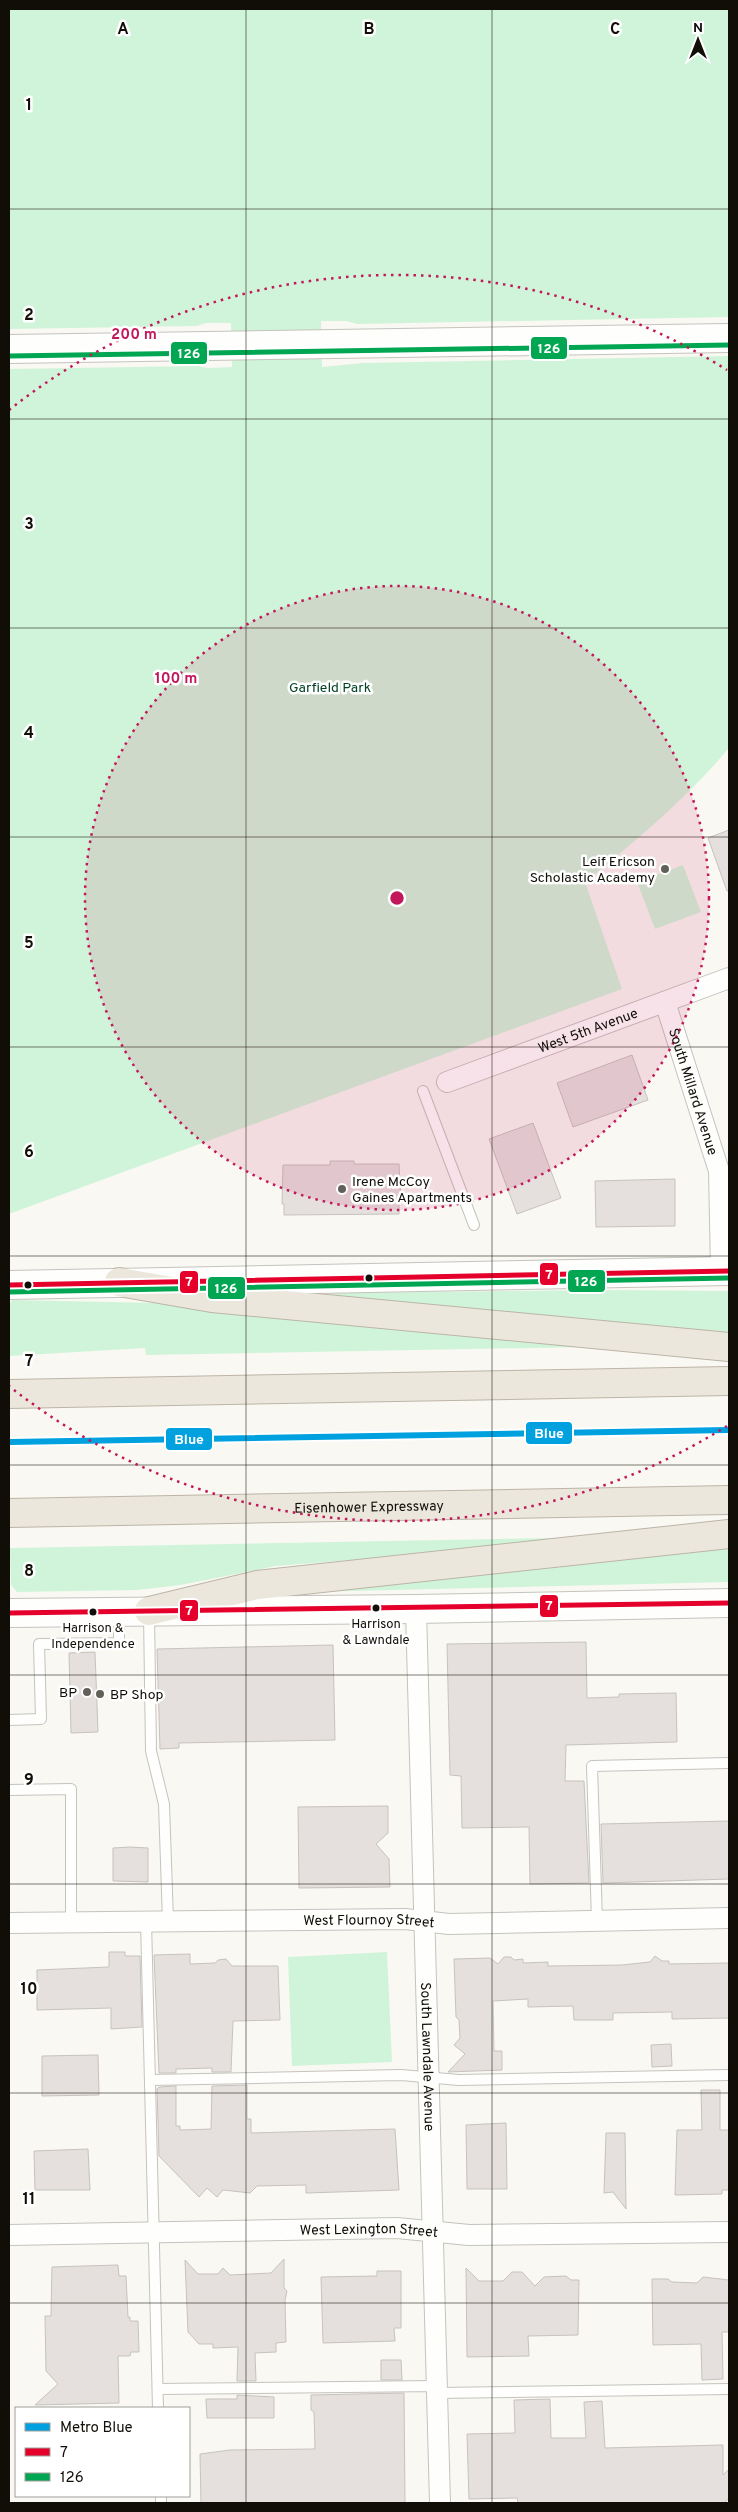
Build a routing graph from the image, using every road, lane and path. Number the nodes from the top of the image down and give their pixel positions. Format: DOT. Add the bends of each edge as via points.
graph roads {
  1 [pos="729,338"];
  2 [pos="9,349"];
  3 [pos="729,978"];
  4 [pos="665,1002"];
  5 [pos="447,1082"];
  6 [pos="423,1091"];
  7 [pos="724,1169"];
  8 [pos="474,1225"];
  9 [pos="725,1271"];
  10 [pos="119,1282"];
  11 [pos="9,1285"];
  12 [pos="729,1347"];
  13 [pos="729,1381"];
  14 [pos="9,1394"];
  15 [pos="729,1500"];
  16 [pos="9,1513"];
  17 [pos="729,1534"];
  18 [pos="729,1602"];
  19 [pos="416,1609"];
  20 [pos="119,1611"];
  21 [pos="149,1611"];
  22 [pos="9,1613"];
  23 [pos="9,1720"];
  24 [pos="729,1763"];
  25 [pos="9,1790"];
  26 [pos="729,1918"];
  27 [pos="146,1921"];
  28 [pos="168,1921"];
  29 [pos="424,1921"];
  30 [pos="596,1921"];
  31 [pos="71,1922"];
  32 [pos="9,1923"];
  33 [pos="729,2075"];
  34 [pos="428,2077"];
  35 [pos="150,2080"];
  36 [pos="432,2231"];
  37 [pos="729,2232"];
  38 [pos="154,2233"];
  39 [pos="9,2235"];
  40 [pos="437,2389"];
  41 [pos="729,2389"];
  42 [pos="158,2390"];
  43 [pos="158,2407"];
  44 [pos="440,2503"];
  1 -- 2 [label="street"];
  3 -- 4 [label="street, West 5th Avenue"];
  4 -- 5 [label="street, West 5th Avenue"];
  4 -- 7 [label="street, South Millard Avenue"];
  6 -- 8 [label="lane"];
  7 -- 9 [label="street, South Millard Avenue"];
  9 -- 10 [label="street"];
  10 -- 11 [label="street"];
  10 -- 12 [label="highway" via="212,1298"];
  13 -- 14 [label="highway"];
  15 -- 16 [label="highway, Eisenhower Expressway"];
  17 -- 21 [label="highway" via="257,1585"];
  18 -- 19 [label="street"];
  19 -- 21 [label="street"];
  19 -- 29 [label="street, South Lawndale Avenue"];
  20 -- 21 [label="street"];
  20 -- 22 [label="street"];
  20 -- 23 [label="lane" via="119,1643 39,1644 41,1720"];
  21 -- 28 [label="lane" via="152,1751 164,1804"];
  24 -- 30 [label="lane" via="592,1766"];
  25 -- 31 [label="lane" via="71,1789"];
  26 -- 30 [label="street, West Flournoy Street"];
  27 -- 28 [label="street, West Flournoy Street"];
  27 -- 31 [label="street, West Flournoy Street"];
  27 -- 35 [label="lane"];
  28 -- 29 [label="street, West Flournoy Street" via="396,1918"];
  29 -- 30 [label="street, West Flournoy Street" via="444,1924"];
  29 -- 34 [label="street, South Lawndale Avenue"];
  31 -- 32 [label="street, West Flournoy Street"];
  33 -- 34 [label="lane" via="459,2080"];
  34 -- 35 [label="lane"];
  34 -- 36 [label="street, South Lawndale Avenue"];
  35 -- 38 [label="lane"];
  36 -- 37 [label="street, West Lexington Street" via="469,2235"];
  36 -- 38 [label="street, West Lexington Street" via="396,2228"];
  36 -- 40 [label="street, South Lawndale Avenue"];
  38 -- 39 [label="street, West Lexington Street"];
  38 -- 42 [label="lane"];
  40 -- 41 [label="lane"];
  40 -- 42 [label="lane"];
  40 -- 44 [label="street, South Lawndale Avenue"];
  42 -- 43 [label="lane"];
}
